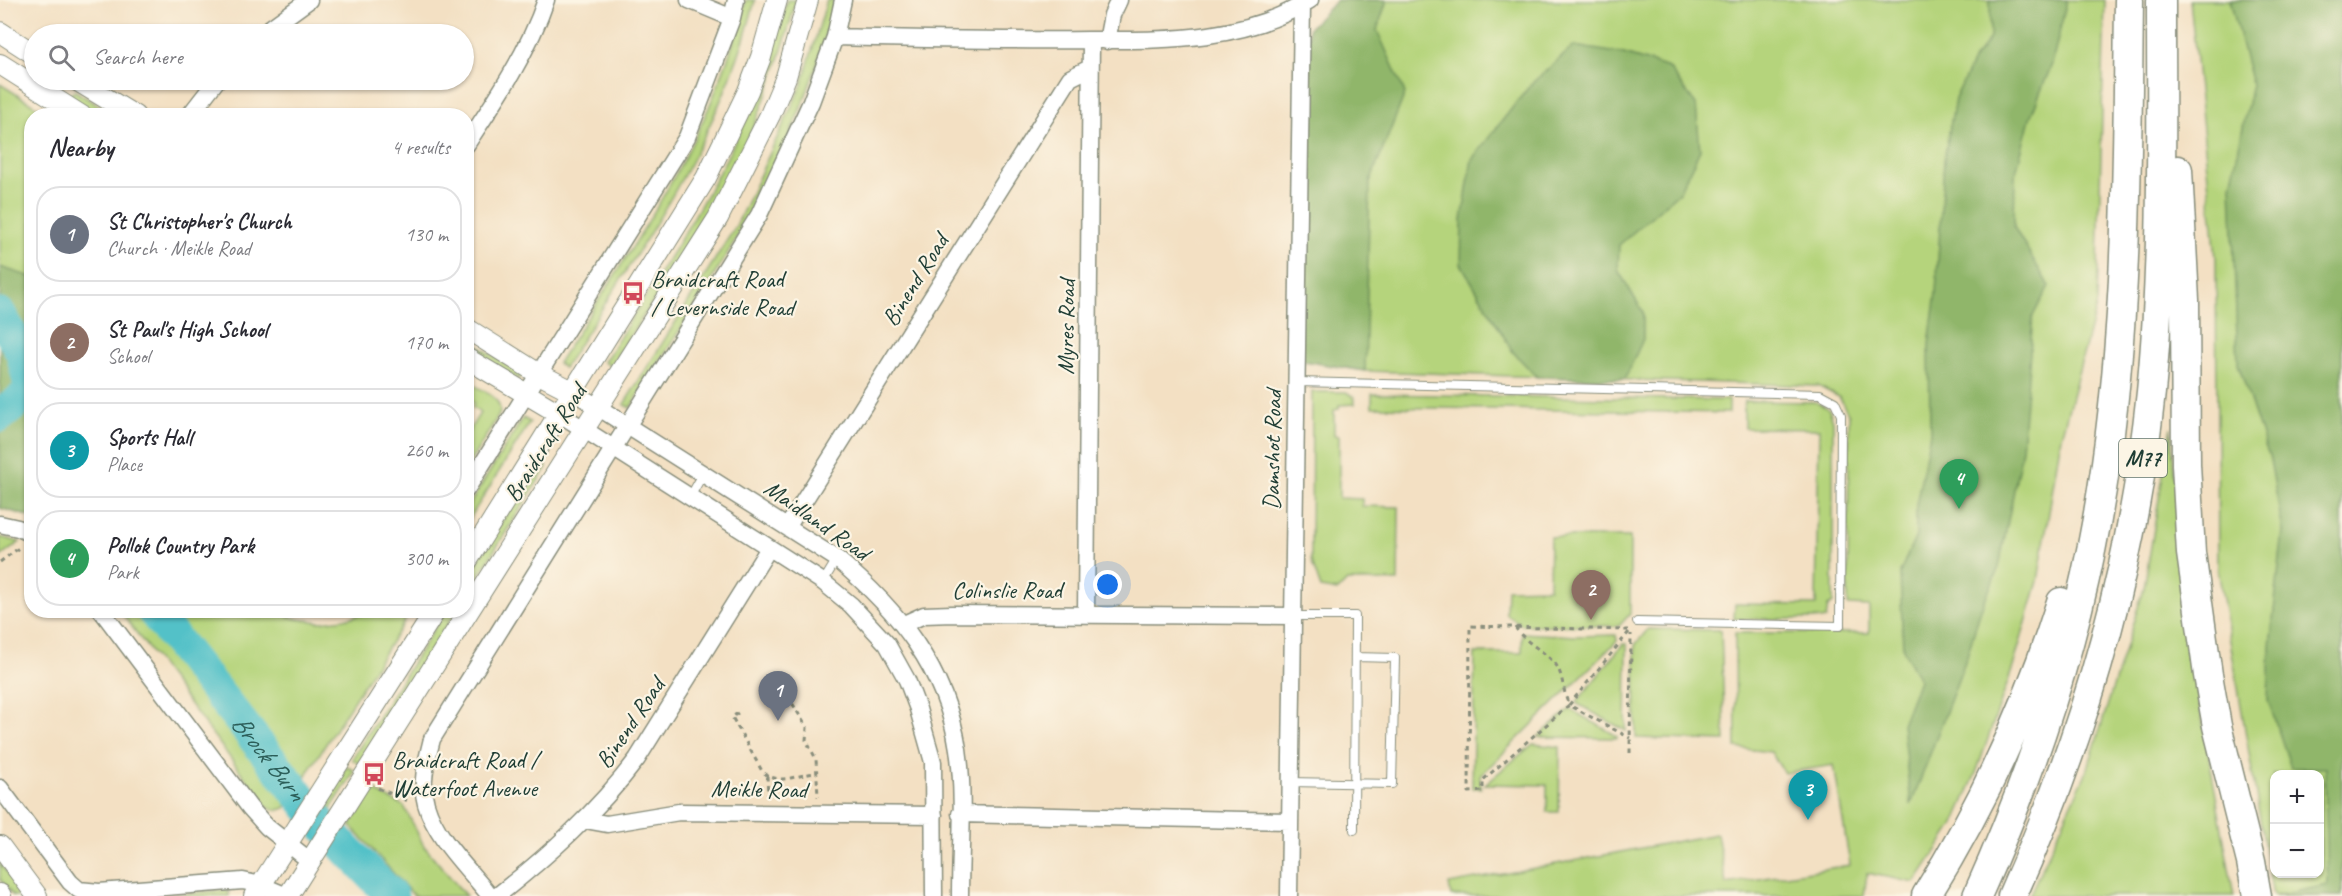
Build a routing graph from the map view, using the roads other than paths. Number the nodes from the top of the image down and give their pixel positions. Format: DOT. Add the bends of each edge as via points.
graph roads {
  1 [pos="309,0"];
  2 [pos="546,0"];
  3 [pos="689,0"];
  4 [pos="736,0"];
  5 [pos="777,0"];
  6 [pos="808,0"];
  7 [pos="843,0"];
  8 [pos="1119,0"];
  9 [pos="2129,0"];
  10 [pos="2163,0"];
  11 [pos="1306,3"];
  12 [pos="732,18"];
  13 [pos="276,24"];
  14 [pos="0,32"];
  15 [pos="835,37"];
  16 [pos="1099,41"];
  17 [pos="24,48"];
  18 [pos="0,64"];
  19 [pos="1090,68"];
  20 [pos="24,79"];
  21 [pos="42,90"];
  22 [pos="66,90"];
  23 [pos="91,90"];
  24 [pos="209,90"];
  25 [pos="58,100"];
  26 [pos="70,108"];
  27 [pos="121,108"];
  28 [pos="195,108"];
  29 [pos="474,132"];
  30 [pos="474,333"];
  31 [pos="474,363"];
  32 [pos="540,374"];
  33 [pos="2115,378"];
  34 [pos="1297,382"];
  35 [pos="574,392"];
  36 [pos="526,395"];
  37 [pos="598,408"];
  38 [pos="560,414"];
  39 [pos="628,427"];
  40 [pos="584,429"];
  41 [pos="613,449"];
  42 [pos="703,474"];
  43 [pos="474,477"];
  44 [pos="690,498"];
  45 [pos="0,524"];
  46 [pos="788,526"];
  47 [pos="24,535"];
  48 [pos="769,548"];
  49 [pos="474,550"];
  50 [pos="837,559"];
  51 [pos="823,582"];
  52 [pos="474,602"];
  53 [pos="1086,614"];
  54 [pos="1293,616"];
  55 [pos="107,618"];
  56 [pos="431,618"];
  57 [pos="464,618"];
  58 [pos="904,624"];
  59 [pos="1634,626"];
  60 [pos="1355,657"];
  61 [pos="947,701"];
  62 [pos="918,709"];
  63 [pos="1290,782"];
  64 [pos="1354,783"];
  65 [pos="0,788"];
  66 [pos="960,814"];
  67 [pos="934,815"];
  68 [pos="585,820"];
  69 [pos="1290,821"];
  70 [pos="1354,830"];
  71 [pos="287,843"];
  72 [pos="0,846"];
  73 [pos="315,853"];
  74 [pos="257,891"];
  75 [pos="37,896"];
  76 [pos="288,896"];
  77 [pos="490,896"];
  78 [pos="497,896"];
  79 [pos="934,896"];
  80 [pos="960,896"];
  81 [pos="1289,896"];
  82 [pos="1926,896"];
  83 [pos="1977,896"];
  84 [pos="2012,896"];
  85 [pos="2257,896"];
  1 -- 13 [label="street"];
  2 -- 29 [label="street" via="532,35"];
  3 -- 12 [label="street"];
  4 -- 12 [label="street, Braidcraft Road"];
  5 -- 35 [label="street, Braidcraft Road" via="748,91 706,178"];
  6 -- 37 [label="street, Braidcraft Road" via="786,77 752,155 718,218"];
  7 -- 15 [label="street"];
  8 -- 16 [label="street"];
  9 -- 33 [label="highway, M77" via="2123,278"];
  10 -- 84 [label="highway, M77" via="2159,268 2151,392 2134,510 2112,619 2088,704 2048,814"];
  10 -- 85 [label="highway" via="2183,243 2191,553 2208,675"];
  11 -- 16 [label="street" via="1249,27 1215,35"];
  11 -- 34 [label="street, Damshot Road"];
  12 -- 32 [label="street, Braidcraft Road" via="687,137"];
  14 -- 17 [label="street"];
  15 -- 16 [label="street"];
  15 -- 39 [label="street" via="811,102 759,215"];
  16 -- 19 [label="street, Myres Road"];
  18 -- 20 [label="street"];
  19 -- 46 [label="street, Binend Road" via="1070,78"];
  19 -- 53 [label="street, Myres Road"];
  21 -- 25 [label="street"];
  22 -- 25 [label="street"];
  23 -- 27 [label="street"];
  24 -- 28 [label="street"];
  25 -- 26 [label="street"];
  30 -- 32 [label="street"];
  31 -- 36 [label="street"];
  32 -- 35 [label="street"];
  32 -- 36 [label="street, Braidcraft Road"];
  33 -- 82 [label="highway" via="2074,554 2047,646 1983,794"];
  33 -- 83 [label="highway, M77" via="2097,518 2067,652 2007,828"];
  34 -- 54 [label="street, Damshot Road"];
  34 -- 59 [label="lane" via="1820,394 1835,402 1840,415 1840,626"];
  35 -- 37 [label="street, Maidland Road"];
  35 -- 38 [label="street, Braidcraft Road"];
  36 -- 38 [label="street"];
  36 -- 43 [label="street, Braidcraft Road"];
  37 -- 39 [label="street, Maidland Road"];
  37 -- 40 [label="street, Braidcraft Road"];
  38 -- 40 [label="street, Maidland Road"];
  38 -- 49 [label="street, Braidcraft Road"];
  39 -- 41 [label="street"];
  39 -- 42 [label="street, Maidland Road"];
  40 -- 41 [label="street, Maidland Road"];
  40 -- 52 [label="street, Braidcraft Road"];
  41 -- 44 [label="street, Maidland Road"];
  41 -- 77 [label="street" via="432,739 425,770 426,802 436,827"];
  42 -- 44 [label="lane"];
  42 -- 46 [label="street, Maidland Road"];
  44 -- 48 [label="street, Maidland Road"];
  45 -- 47 [label="street" via="18,528"];
  46 -- 50 [label="street, Maidland Road"];
  48 -- 51 [label="street, Maidland Road"];
  48 -- 68 [label="street, Binend Road" via="637,759"];
  50 -- 51 [label="lane"];
  50 -- 58 [label="street, Maidland Road"];
  51 -- 62 [label="street, Maidland Road" via="858,612 886,644"];
  53 -- 54 [label="street, Colinslie Road"];
  53 -- 58 [label="street, Colinslie Road" via="924,615"];
  54 -- 60 [label="lane" via="1355,616"];
  54 -- 63 [label="street, Damshot Road"];
  55 -- 71 [label="street" via="250,808"];
  56 -- 71 [label="street"];
  57 -- 73 [label="street, Braidcraft Road"];
  58 -- 61 [label="street, Maidland Road"];
  60 -- 64 [label="lane"];
  60 -- 64 [label="lane" via="1395,658 1392,784"];
  61 -- 62 [label="street"];
  61 -- 66 [label="street, Maidland Road" via="958,749"];
  62 -- 67 [label="street, Maidland Road" via="933,762"];
  63 -- 64 [label="lane"];
  63 -- 69 [label="street, Damshot Road"];
  64 -- 70 [label="lane"];
  65 -- 74 [label="street" via="79,890 99,892 243,881"];
  66 -- 69 [label="street"];
  66 -- 80 [label="street, Maidland Road"];
  67 -- 68 [label="street, Meikle Road" via="679,812 607,824"];
  67 -- 79 [label="street, Maidland Road"];
  68 -- 78 [label="street, Binend Road"];
  69 -- 81 [label="street, Damshot Road"];
  71 -- 73 [label="street"];
  71 -- 74 [label="street"];
  72 -- 75 [label="street"];
  73 -- 76 [label="street, Braidcraft Road"];
  74 -- 76 [label="street"];
}
